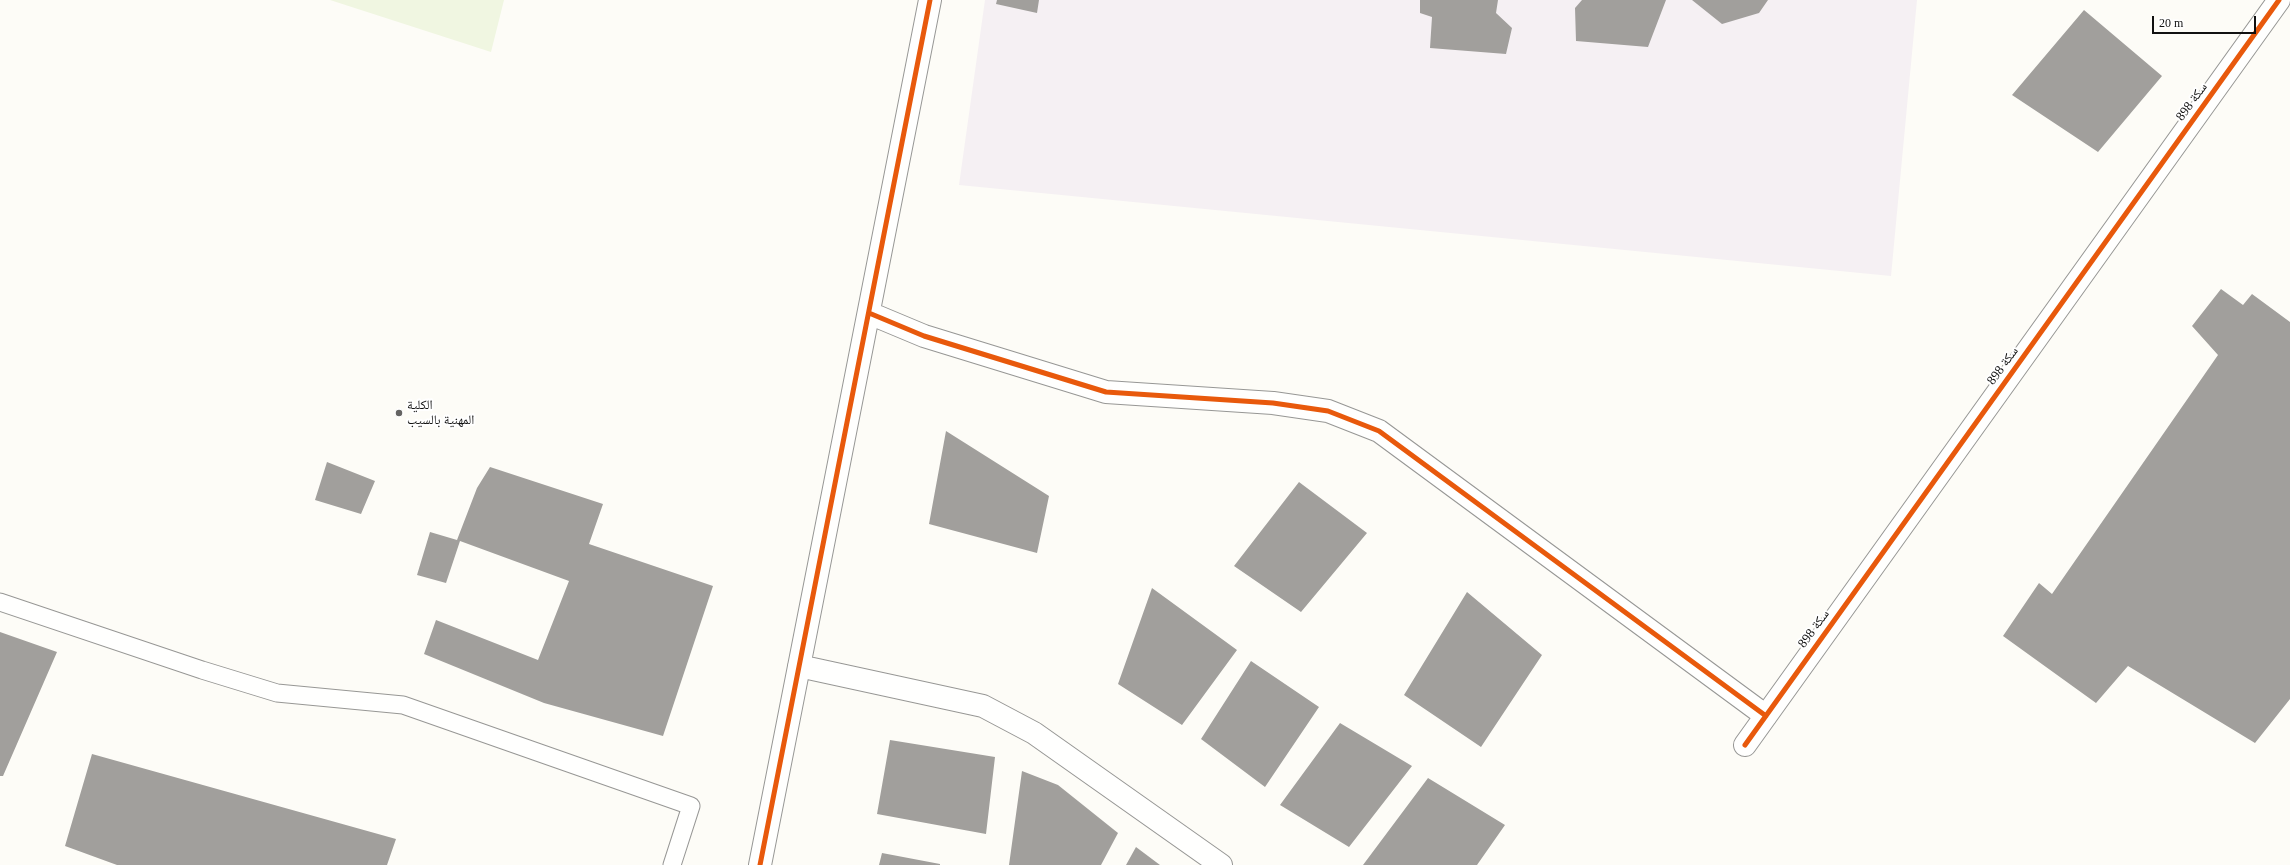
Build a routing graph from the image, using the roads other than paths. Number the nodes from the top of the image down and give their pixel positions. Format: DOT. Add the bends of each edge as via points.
graph roads {
  1 [pos="930,0"];
  2 [pos="2279,0"];
  3 [pos="869,313"];
  4 [pos="0,602"];
  5 [pos="799,666"];
  6 [pos="1766,716"];
  7 [pos="1745,744"];
  8 [pos="672,865"];
  9 [pos="760,865"];
  10 [pos="1221,865"];
  1 -- 3 [label="street"];
  2 -- 6 [label="street, سكة 898"];
  3 -- 5 [label="street"];
  3 -- 6 [label="street" via="932,338 1106,392 1273,403 1328,411 1379,431"];
  4 -- 8 [label="lane" via="277,693 403,705 691,806"];
  5 -- 9 [label="street"];
  5 -- 10 [label="street" via="983,706 1034,733"];
  6 -- 7 [label="street, سكة 898"];
}
